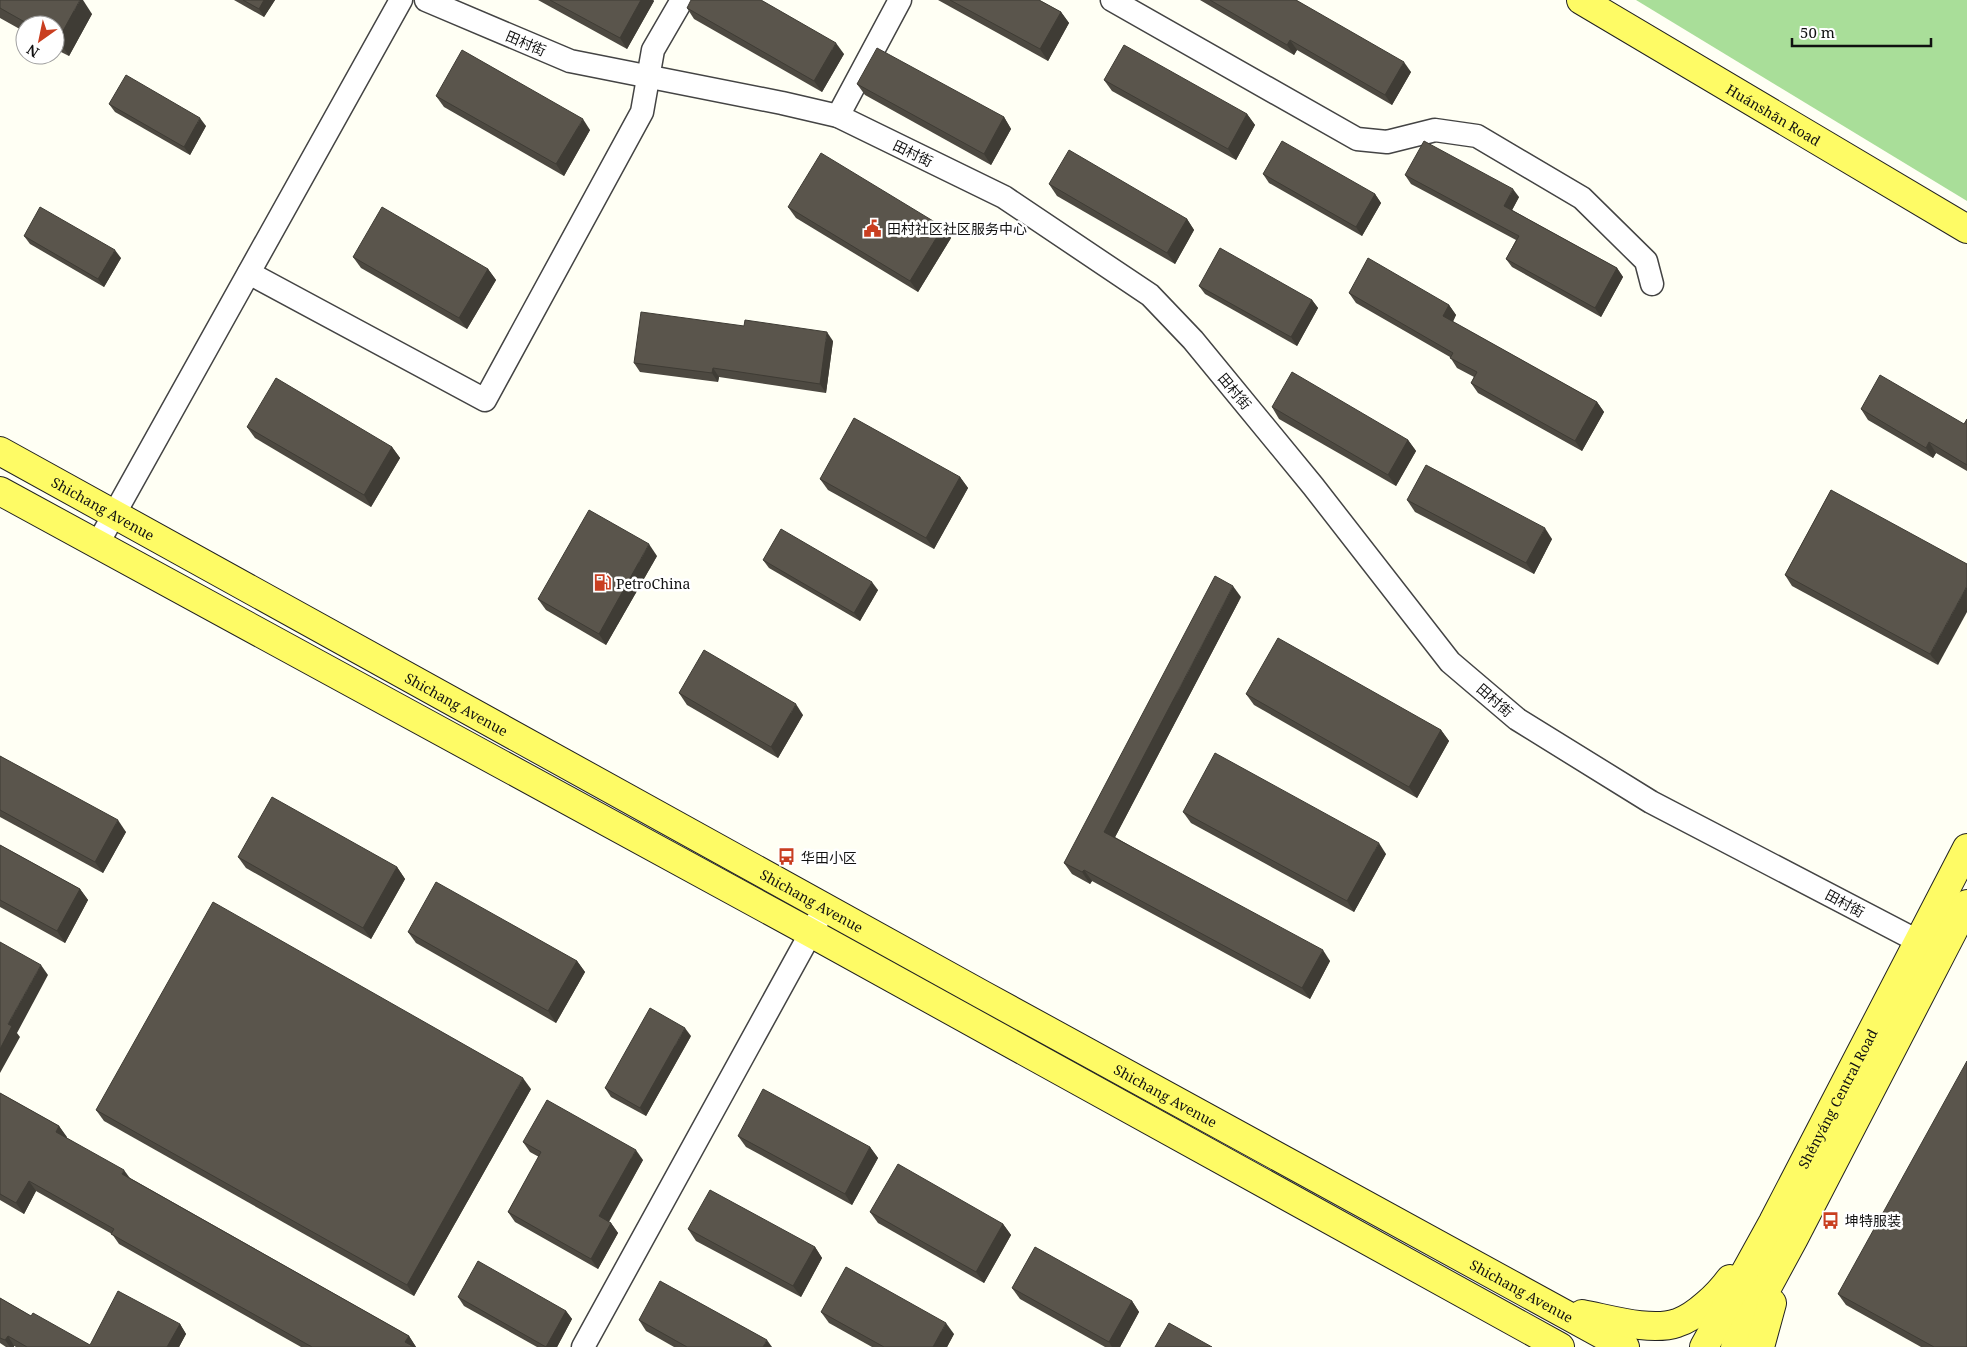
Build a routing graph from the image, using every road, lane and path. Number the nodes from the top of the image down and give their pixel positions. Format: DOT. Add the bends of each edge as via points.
graph roads {
  1 [pos="401,0"];
  2 [pos="426,0"];
  3 [pos="682,0"];
  4 [pos="900,0"];
  5 [pos="1112,0"];
  6 [pos="1581,0"];
  7 [pos="649,77"];
  8 [pos="838,116"];
  9 [pos="1967,229"];
  10 [pos="249,273"];
  11 [pos="1652,284"];
  12 [pos="0,451"];
  13 [pos="0,491"];
  14 [pos="115,514"];
  15 [pos="97,545"];
  16 [pos="1967,848"];
  17 [pos="1967,904"];
  18 [pos="825,906"];
  19 [pos="809,932"];
  20 [pos="1929,947"];
  21 [pos="1784,1230"];
  22 [pos="1559,1310"];
  23 [pos="1555,1345"];
  24 [pos="583,1347"];
  25 [pos="1625,1347"];
  26 [pos="1704,1347"];
  27 [pos="1734,1347"];
  28 [pos="1760,1347"];
  1 -- 10 [label="street"];
  2 -- 7 [label="street, 田村街" via="570,61"];
  3 -- 7 [label="street" via="653,50"];
  4 -- 8 [label="street"];
  5 -- 11 [label="street" via="1357,139 1387,142 1435,130 1476,136 1582,198 1646,261"];
  6 -- 9 [label="main road, Huánshān Road"];
  7 -- 8 [label="street, 田村街"];
  7 -- 10 [label="street" via="642,112 485,400"];
  8 -- 20 [label="street, 田村街" via="1004,197 1150,295 1192,340 1313,486 1450,662 1517,720 1651,802"];
  10 -- 14 [label="street"];
  12 -- 14 [label="main road, Shichang Avenue"];
  13 -- 15 [label="main road"];
  14 -- 15 [label="street"];
  14 -- 18 [label="main road, Shichang Avenue"];
  15 -- 19 [label="main road"];
  16 -- 20 [label="main road, Shěnyáng Central Road"];
  17 -- 20 [label="main road"];
  18 -- 19 [label="street"];
  18 -- 22 [label="main road, Shichang Avenue"];
  19 -- 23 [label="main road"];
  19 -- 24 [label="street"];
  20 -- 21 [label="main road, Shěnyáng Central Road"];
  21 -- 22 [label="main road" via="1715,1298 1678,1323 1647,1326"];
  21 -- 26 [label="main road, Shěnyáng Central Road"];
  21 -- 27 [label="main road"];
  21 -- 28 [label="main road"];
  22 -- 25 [label="main road, Shichang Avenue"];
}
